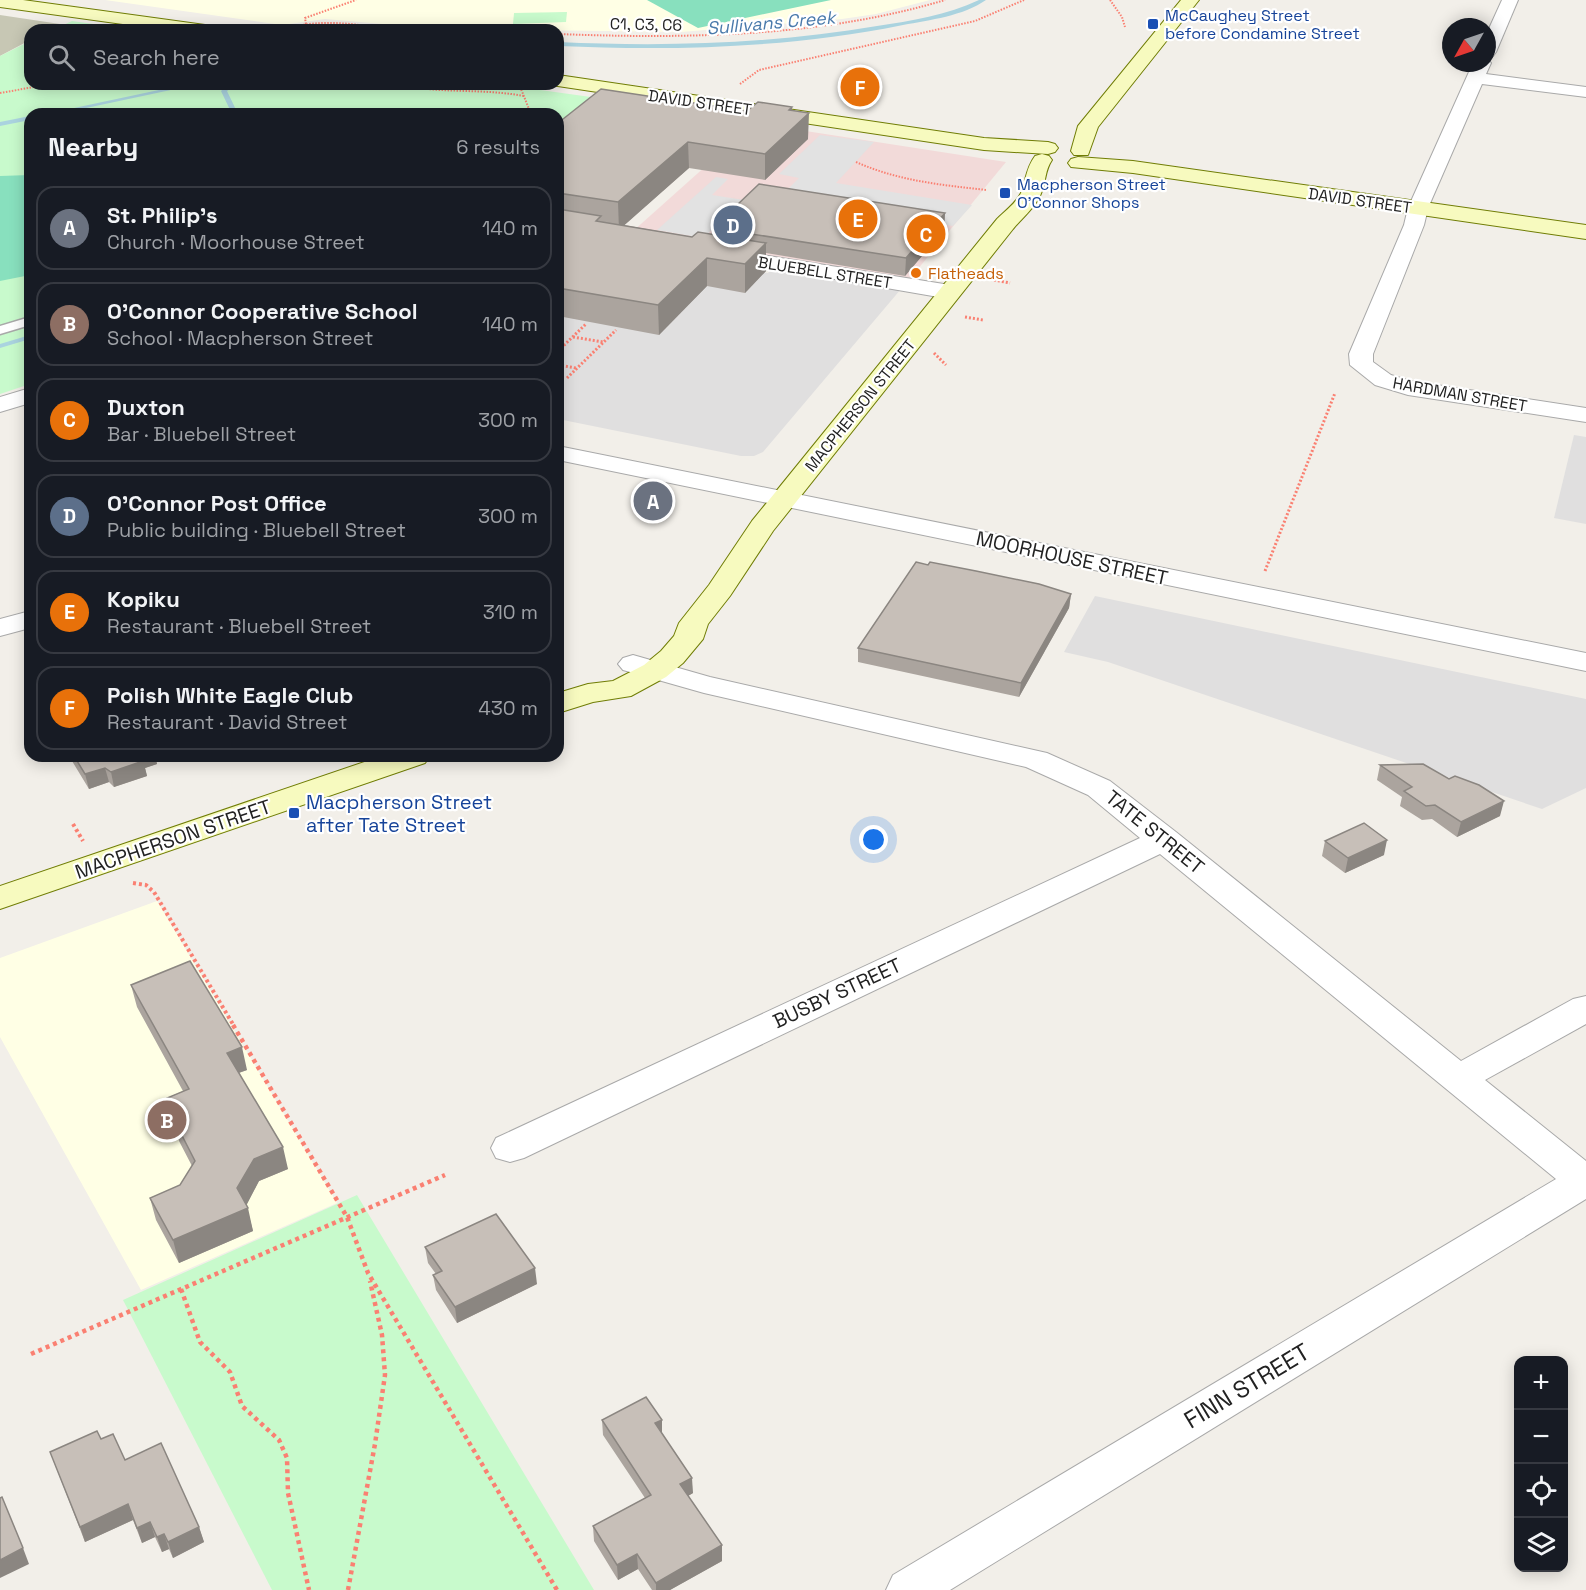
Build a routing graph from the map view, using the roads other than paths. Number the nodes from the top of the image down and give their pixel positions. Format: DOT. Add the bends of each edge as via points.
graph roads {
  1 [pos="1190,0"];
  2 [pos="1510,0"];
  3 [pos="0,2"];
  4 [pos="162,24"];
  5 [pos="1496,32"];
  6 [pos="1478,72"];
  7 [pos="1489,72"];
  8 [pos="564,82"];
  9 [pos="1586,92"];
  10 [pos="1088,126"];
  11 [pos="1045,153"];
  12 [pos="1079,158"];
  13 [pos="1032,190"];
  14 [pos="1418,208"];
  15 [pos="1586,232"];
  16 [pos="704,252"];
  17 [pos="950,292"];
  18 [pos="24,323"];
  19 [pos="0,330"];
  20 [pos="24,397"];
  21 [pos="0,405"];
  22 [pos="1586,415"];
  23 [pos="564,454"];
  24 [pos="785,499"];
  25 [pos="24,621"];
  26 [pos="0,628"];
  27 [pos="1586,663"];
  28 [pos="644,667"];
  29 [pos="564,702"];
  30 [pos="397,762"];
  31 [pos="1165,840"];
  32 [pos="0,898"];
  33 [pos="1586,1008"];
  34 [pos="1459,1078"];
  35 [pos="510,1148"];
  36 [pos="1585,1182"];
  37 [pos="909,1590"];
  1 -- 10 [label="street"];
  2 -- 5 [label="street"];
  3 -- 4 [label="street"];
  6 -- 14 [label="street"];
  7 -- 9 [label="street"];
  8 -- 11 [label="street, DAVID STREET"];
  10 -- 11 [label="street"];
  10 -- 12 [label="street"];
  11 -- 12 [label="street, DAVID STREET" via="1068,147"];
  11 -- 13 [label="street, MACPHERSON STREET" via="1035,169"];
  12 -- 13 [label="street, MACPHERSON STREET"];
  12 -- 14 [label="street, DAVID STREET"];
  13 -- 17 [label="street, MACPHERSON STREET"];
  14 -- 15 [label="street, DAVID STREET"];
  14 -- 22 [label="street, HARDMAN STREET" via="1361,354 1362,365 1383,380 1408,387"];
  16 -- 17 [label="street, BLUEBELL STREET"];
  17 -- 24 [label="street, MACPHERSON STREET"];
  18 -- 19 [label="lane"];
  20 -- 21 [label="street"];
  23 -- 24 [label="street, MOORHOUSE STREET"];
  24 -- 27 [label="street, MOORHOUSE STREET"];
  24 -- 28 [label="street, MACPHERSON STREET" via="694,623 688,639"];
  25 -- 26 [label="street"];
  28 -- 29 [label="street, MACPHERSON STREET" via="620,689 588,693"];
  28 -- 31 [label="street, TATE STREET" via="1036,760 1099,788"];
  30 -- 32 [label="street, MACPHERSON STREET"];
  31 -- 34 [label="street, TATE STREET"];
  31 -- 35 [label="street, BUSBY STREET"];
  33 -- 34 [label="street"];
  34 -- 36 [label="street, TATE STREET"];
  36 -- 37 [label="street, FINN STREET"];
}
